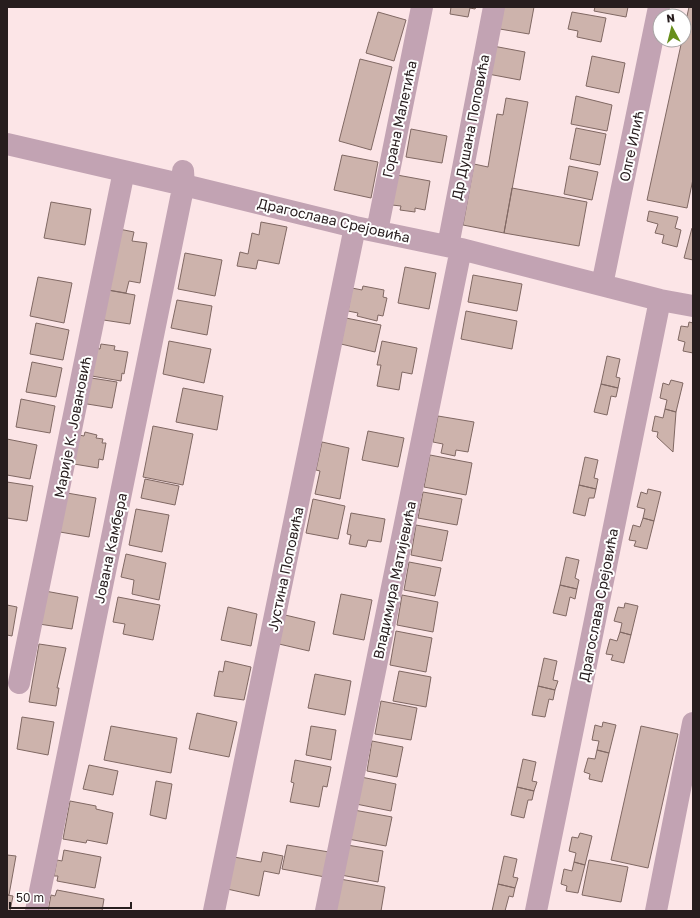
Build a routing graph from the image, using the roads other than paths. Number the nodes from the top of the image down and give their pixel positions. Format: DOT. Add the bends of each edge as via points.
graph roads {
  1 [pos="422,7"];
  2 [pos="494,7"];
  3 [pos="659,7"];
  4 [pos="7,144"];
  5 [pos="124,171"];
  6 [pos="184,178"];
  7 [pos="355,227"];
  8 [pos="377,231"];
  9 [pos="454,248"];
  10 [pos="602,285"];
  11 [pos="660,300"];
  12 [pos="693,306"];
  13 [pos="19,684"];
  14 [pos="693,723"];
  15 [pos="36,911"];
  16 [pos="214,911"];
  17 [pos="326,911"];
  18 [pos="536,911"];
  19 [pos="656,911"];
  1 -- 8 [label="street, Горана Малетића"];
  2 -- 9 [label="street, Др Душана Поповића"];
  3 -- 10 [label="street, Олге Илић"];
  4 -- 5 [label="street, Драгослава Срејовића"];
  5 -- 6 [label="street, Драгослава Срејовића"];
  5 -- 13 [label="street, Марије К. Јовановић"];
  6 -- 7 [label="street, Драгослава Срејовића"];
  6 -- 15 [label="street, Јована Камбера"];
  7 -- 8 [label="street, Драгослава Срејовића"];
  7 -- 16 [label="street, Јустина Поповића"];
  8 -- 9 [label="street, Драгослава Срејовића"];
  9 -- 10 [label="street, Драгослава Срејовића"];
  9 -- 17 [label="street, Владимира Матијевића"];
  10 -- 11 [label="street, Драгослава Срејовића"];
  11 -- 12 [label="street, Драгослава Срејовића"];
  11 -- 18 [label="street, Драгослава Срејовића"];
  14 -- 19 [label="street"];
}
